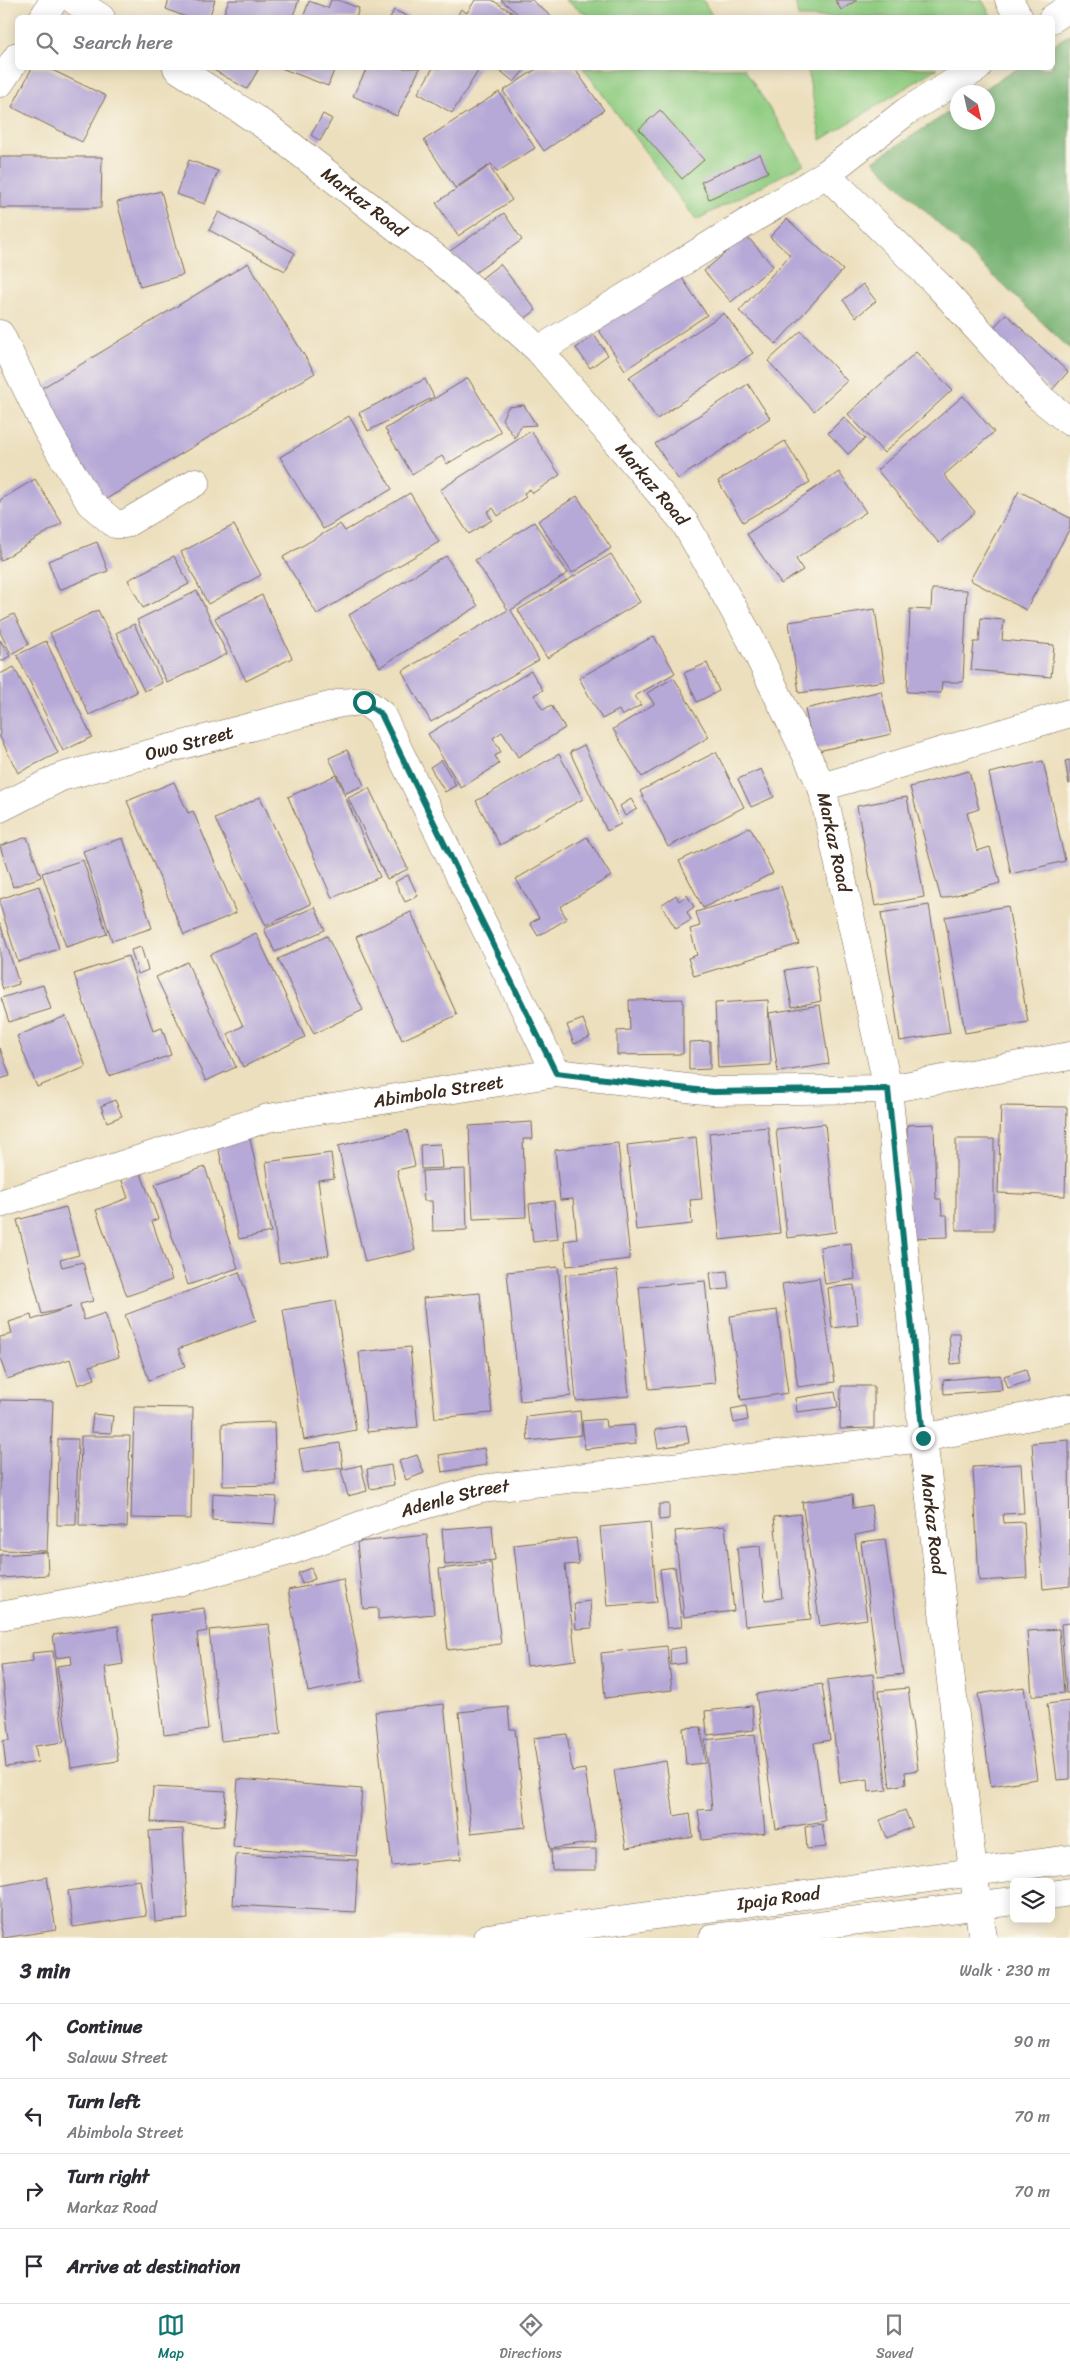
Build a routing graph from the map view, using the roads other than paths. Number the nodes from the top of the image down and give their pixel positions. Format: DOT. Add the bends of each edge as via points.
graph roads {
  1 [pos="54,0"];
  2 [pos="74,0"];
  3 [pos="1010,0"];
  4 [pos="1070,7"];
  5 [pos="45,15"];
  6 [pos="96,15"];
  7 [pos="1018,15"];
  8 [pos="1055,17"];
  9 [pos="15,60"];
  10 [pos="180,70"];
  11 [pos="974,70"];
  12 [pos="0,83"];
  13 [pos="826,174"];
  14 [pos="0,334"];
  15 [pos="539,350"];
  16 [pos="1070,422"];
  17 [pos="196,482"];
  18 [pos="1070,714"];
  19 [pos="822,787"];
  20 [pos="0,808"];
  21 [pos="1070,1056"];
  22 [pos="556,1073"];
  23 [pos="888,1089"];
  24 [pos="0,1204"];
  25 [pos="1070,1408"];
  26 [pos="923,1438"];
  27 [pos="0,1616"];
  28 [pos="1070,1859"];
  29 [pos="974,1872"];
  30 [pos="1070,1892"];
  31 [pos="1055,1894"];
  32 [pos="1010,1902"];
  33 [pos="979,1907"];
  34 [pos="487,1938"];
  35 [pos="713,1938"];
  36 [pos="983,1938"];
  1 -- 5 [label="street"];
  2 -- 6 [label="street"];
  3 -- 7 [label="street"];
  4 -- 8 [label="street"];
  9 -- 12 [label="street"];
  10 -- 15 [label="street, Markaz Road" via="266,127 441,262"];
  11 -- 13 [label="street" via="907,111"];
  13 -- 15 [label="street"];
  13 -- 16 [label="street" via="939,286 1039,397"];
  14 -- 17 [label="street" via="47,430 90,503 104,516 115,524 124,524"];
  15 -- 19 [label="street, Markaz Road" via="685,523 750,638"];
  18 -- 19 [label="street"];
  19 -- 23 [label="street, Markaz Road"];
  20 -- 22 [label="street, Owo Street" via="61,777 341,703 364,702 381,714"];
  21 -- 23 [label="street, Abimbola Street"];
  22 -- 23 [label="street, Abimbola Street" via="713,1092"];
  22 -- 24 [label="street, Abimbola Street" via="268,1118"];
  23 -- 26 [label="street, Markaz Road"];
  25 -- 26 [label="street, Adenle Street"];
  26 -- 27 [label="street, Adenle Street" via="481,1489 392,1514 290,1551 178,1582"];
  26 -- 29 [label="street, Markaz Road"];
  28 -- 29 [label="street, Ipaja Road"];
  29 -- 33 [label="street, Markaz Road"];
  29 -- 34 [label="street, Ipaja Road"];
  30 -- 31 [label="street"];
  32 -- 33 [label="street, Ipaja Road"];
  33 -- 35 [label="street, Ipaja Road"];
  33 -- 36 [label="street"];
}
